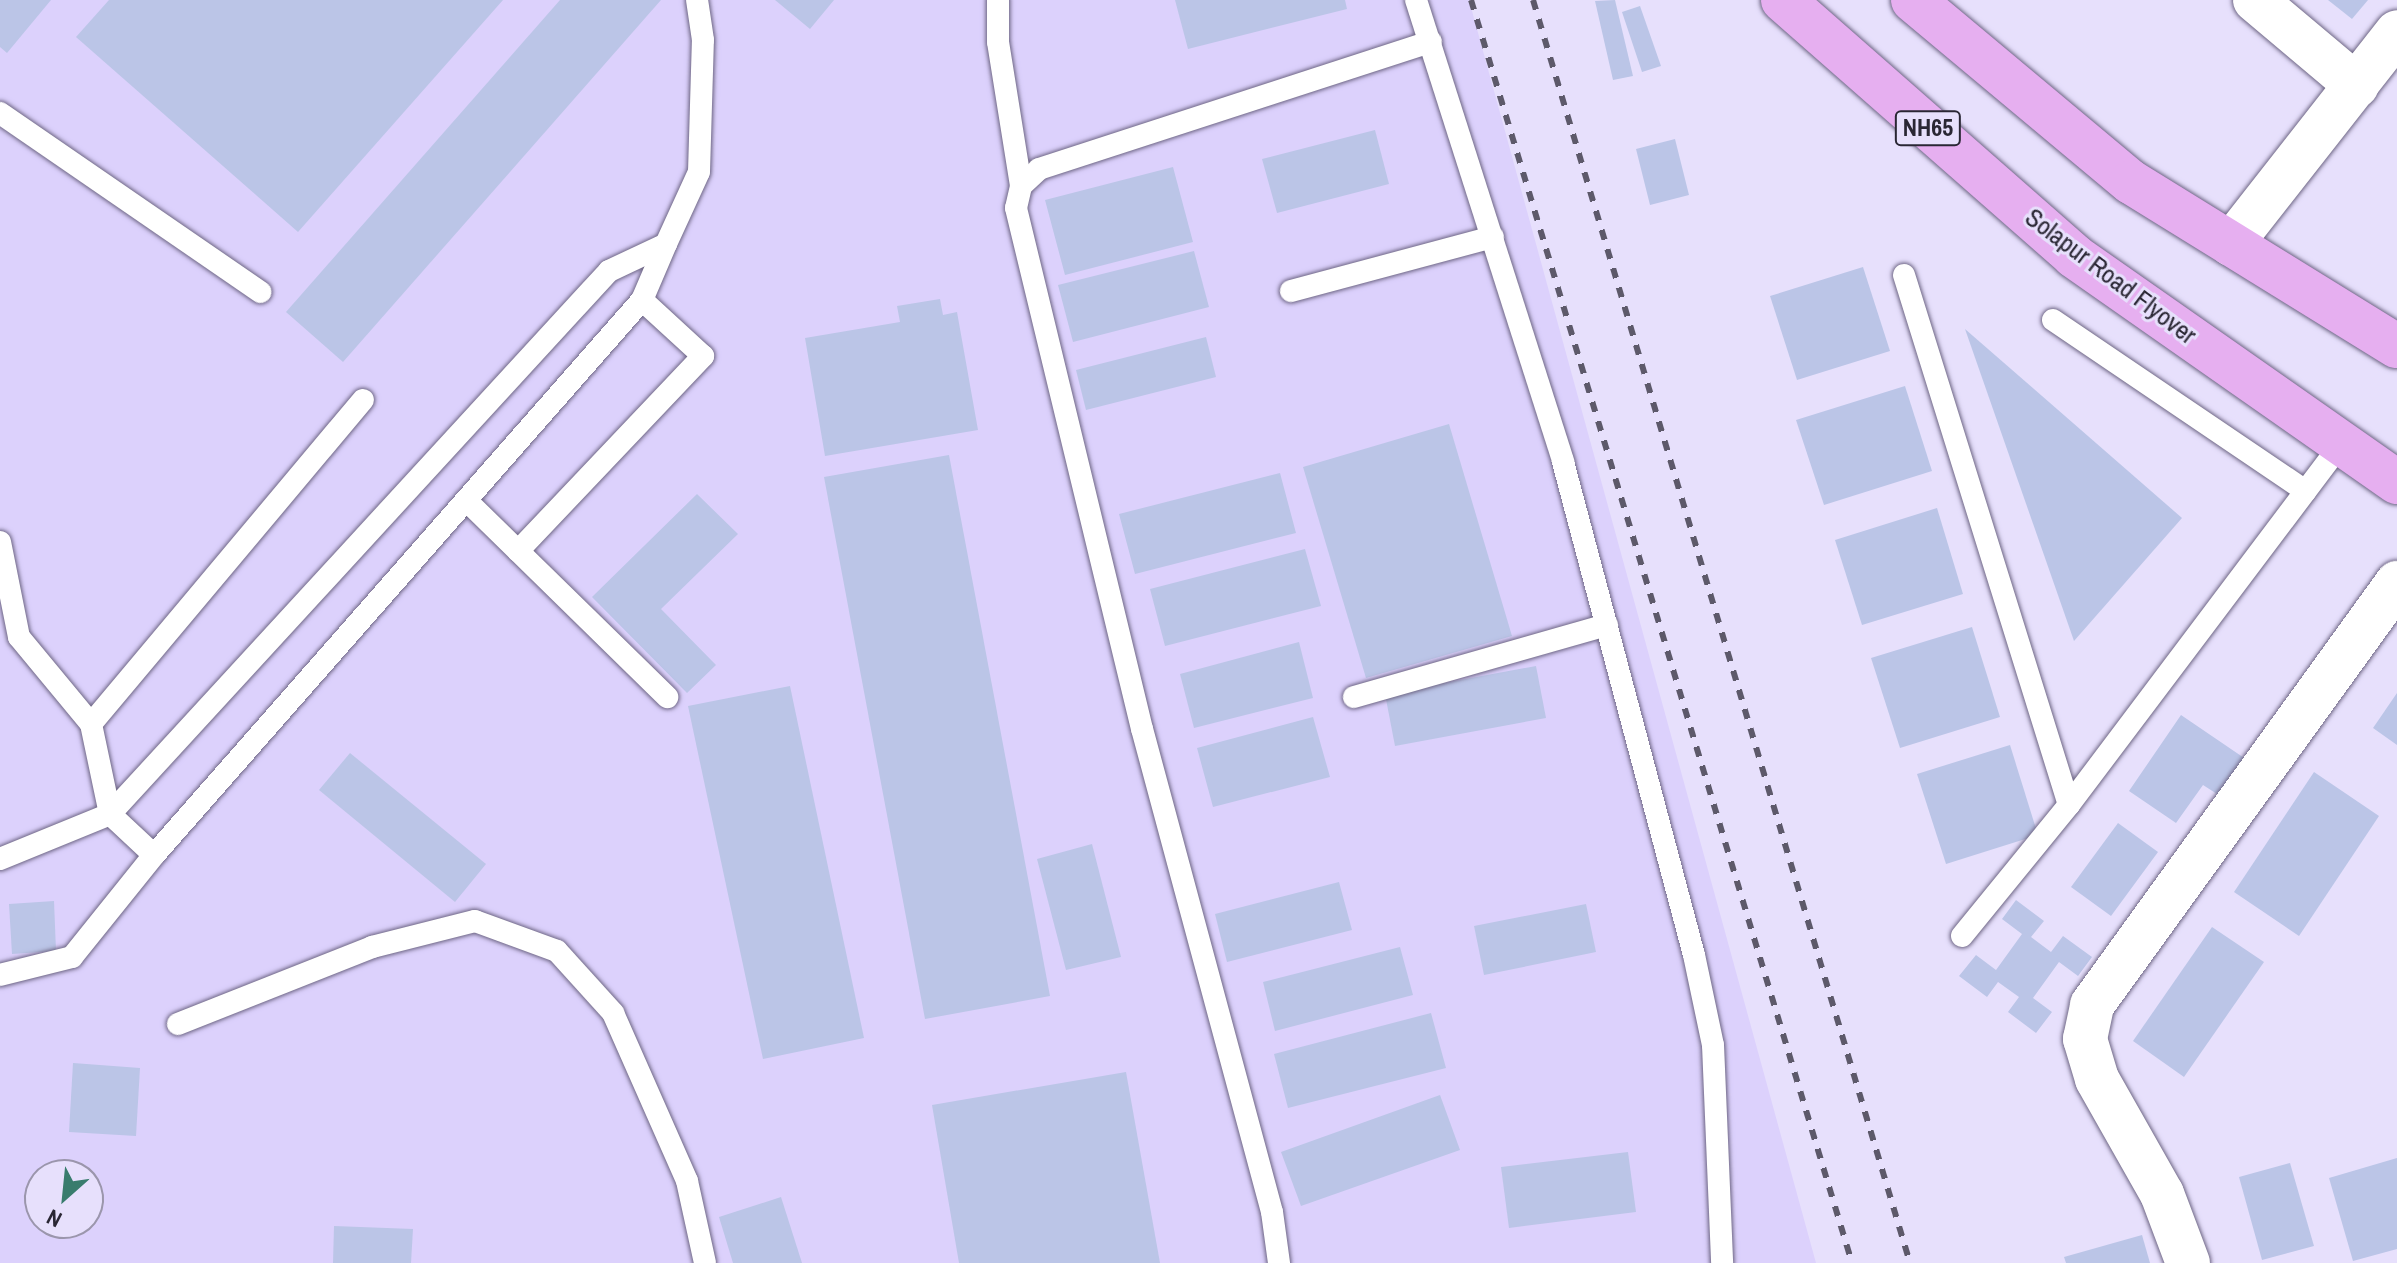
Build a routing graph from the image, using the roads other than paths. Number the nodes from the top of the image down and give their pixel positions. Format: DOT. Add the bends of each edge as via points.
graph roads {
  1 [pos="697,0"];
  2 [pos="998,0"];
  3 [pos="1416,0"];
  4 [pos="1783,0"];
  5 [pos="1913,0"];
  6 [pos="2255,0"];
  7 [pos="2397,32"];
  8 [pos="1431,42"];
  9 [pos="2357,86"];
  10 [pos="0,113"];
  11 [pos="1021,186"];
  12 [pos="1493,237"];
  13 [pos="666,244"];
  14 [pos="2231,244"];
  15 [pos="1904,275"];
  16 [pos="1291,291"];
  17 [pos="260,292"];
  18 [pos="642,300"];
  19 [pos="2053,320"];
  20 [pos="2397,346"];
  21 [pos="363,400"];
  22 [pos="2343,442"];
  23 [pos="2397,482"];
  24 [pos="2306,491"];
  25 [pos="468,502"];
  26 [pos="0,542"];
  27 [pos="518,551"];
  28 [pos="2397,583"];
  29 [pos="1607,625"];
  30 [pos="667,697"];
  31 [pos="1354,697"];
  32 [pos="91,724"];
  33 [pos="2069,805"];
  34 [pos="110,814"];
  35 [pos="154,855"];
  36 [pos="0,859"];
  37 [pos="1962,936"];
  38 [pos="0,975"];
  39 [pos="178,1024"];
  40 [pos="705,1263"];
  41 [pos="1279,1263"];
  42 [pos="1722,1263"];
  43 [pos="2188,1263"];
  1 -- 13 [label="lane" via="703,40 699,172"];
  2 -- 11 [label="lane" via="998,42"];
  3 -- 8 [label="lane"];
  4 -- 22 [label="highway, Solapur Road Flyover / NH65" via="2074,256"];
  5 -- 14 [label="highway" via="2131,182"];
  6 -- 9 [label="street"];
  7 -- 9 [label="street"];
  8 -- 11 [label="lane" via="1061,161"];
  8 -- 12 [label="lane"];
  9 -- 14 [label="street"];
  10 -- 17 [label="lane"];
  11 -- 41 [label="lane" via="1016,208 1142,729 1272,1212"];
  12 -- 16 [label="lane"];
  12 -- 29 [label="lane"];
  13 -- 18 [label="lane"];
  13 -- 34 [label="lane" via="609,271"];
  14 -- 20 [label="highway"];
  15 -- 33 [label="lane"];
  18 -- 25 [label="lane"];
  18 -- 27 [label="lane" via="703,356"];
  19 -- 24 [label="lane"];
  21 -- 32 [label="lane"];
  22 -- 23 [label="highway, NH65"];
  22 -- 24 [label="lane"];
  24 -- 33 [label="lane"];
  25 -- 27 [label="lane"];
  25 -- 35 [label="lane"];
  26 -- 32 [label="lane" via="19,637"];
  27 -- 30 [label="lane"];
  28 -- 43 [label="street" via="2092,1005 2085,1039 2097,1079 2162,1194"];
  29 -- 31 [label="lane"];
  29 -- 42 [label="lane" via="1713,1045"];
  32 -- 34 [label="lane"];
  33 -- 37 [label="lane"];
  34 -- 35 [label="lane"];
  34 -- 36 [label="lane"];
  35 -- 38 [label="lane" via="72,957"];
  39 -- 40 [label="lane" via="372,947 475,921 557,951 613,1013 687,1181"];
}
